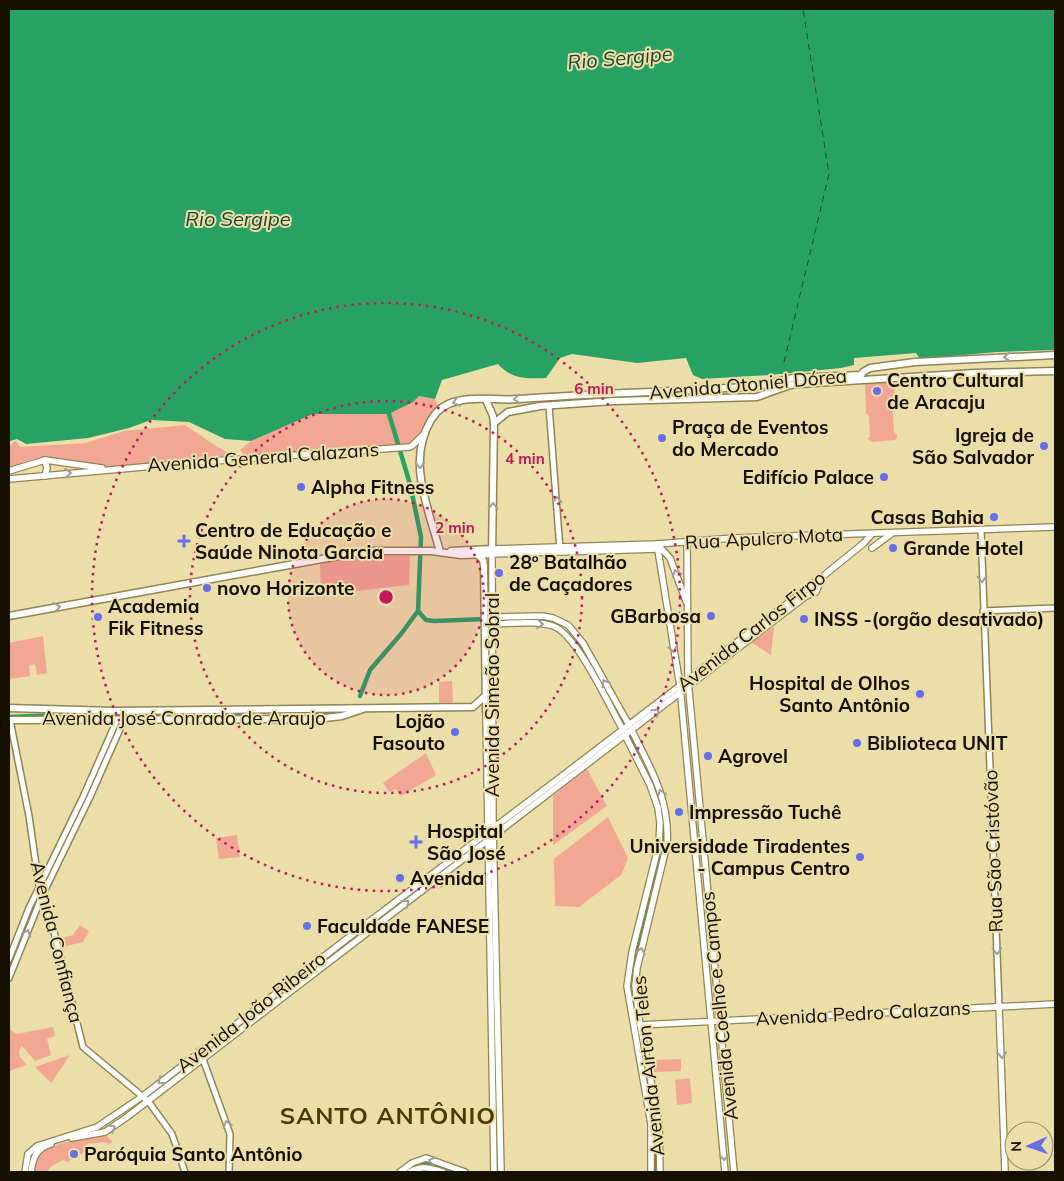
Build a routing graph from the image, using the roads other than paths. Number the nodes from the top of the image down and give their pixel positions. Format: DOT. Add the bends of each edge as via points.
graph roads {
  1 [pos="1055,355"];
  2 [pos="1055,370"];
  3 [pos="861,378"];
  4 [pos="486,400"];
  5 [pos="549,406"];
  6 [pos="494,422"];
  7 [pos="425,433"];
  8 [pos="45,460"];
  9 [pos="112,469"];
  10 [pos="9,471"];
  11 [pos="45,476"];
  12 [pos="9,479"];
  13 [pos="1055,527"];
  14 [pos="981,530"];
  15 [pos="891,534"];
  16 [pos="872,535"];
  17 [pos="687,541"];
  18 [pos="657,546"];
  19 [pos="872,548"];
  20 [pos="560,549"];
  21 [pos="440,552"];
  22 [pos="492,552"];
  23 [pos="477,554"];
  24 [pos="816,581"];
  25 [pos="687,606"];
  26 [pos="1055,608"];
  27 [pos="983,611"];
  28 [pos="9,616"];
  29 [pos="488,620"];
  30 [pos="688,680"];
  31 [pos="680,686"];
  32 [pos="689,688"];
  33 [pos="680,694"];
  34 [pos="486,695"];
  35 [pos="474,707"];
  36 [pos="9,708"];
  37 [pos="358,709"];
  38 [pos="82,710"];
  39 [pos="187,711"];
  40 [pos="486,711"];
  41 [pos="60,719"];
  42 [pos="193,719"];
  43 [pos="9,720"];
  44 [pos="120,720"];
  45 [pos="627,730"];
  46 [pos="493,738"];
  47 [pos="493,828"];
  48 [pos="488,832"];
  49 [pos="494,836"];
  50 [pos="488,841"];
  51 [pos="39,887"];
  52 [pos="42,895"];
  53 [pos="9,959"];
  54 [pos="9,978"];
  55 [pos="1055,1004"];
  56 [pos="999,1006"];
  57 [pos="719,1020"];
  58 [pos="711,1022"];
  59 [pos="640,1025"];
  60 [pos="202,1054"];
  61 [pos="142,1096"];
  62 [pos="148,1101"];
  63 [pos="25,1172"];
  64 [pos="31,1172"];
  65 [pos="185,1172"];
  66 [pos="229,1172"];
  67 [pos="400,1172"];
  68 [pos="410,1172"];
  69 [pos="444,1172"];
  70 [pos="465,1172"];
  71 [pos="494,1172"];
  72 [pos="501,1172"];
  73 [pos="652,1172"];
  74 [pos="660,1172"];
  75 [pos="725,1172"];
  76 [pos="734,1172"];
  77 [pos="1005,1172"];
  1 -- 3 [label="main road, one-way" via="915,362 870,368 863,372"];
  2 -- 3 [label="main road"];
  3 -- 4 [label="main road, Avenida Otoniel Dórea, one-way" via="792,378 746,387"];
  3 -- 5 [label="main road, Avenida Otoniel Dórea" via="790,385 757,396"];
  4 -- 6 [label="main road, Avenida Simeão Sobral"];
  4 -- 7 [label="main road, Avenida Otoniel Dórea, one-way" via="467,400 440,409"];
  5 -- 6 [label="main road, Avenida Otoniel Dórea" via="508,412"];
  20 -- 5 [label="street, one-way"];
  22 -- 6 [label="main road, Avenida Simeão Sobral, one-way"];
  7 -- 9 [label="main road, Avenida General Calazans" via="412,446"];
  7 -- 21 [label="main road, one-way" via="420,455 421,478"];
  8 -- 9 [label="main road, Avenida General Calazans"];
  8 -- 10 [label="main road, Avenida General Calazans"];
  8 -- 11 [label="main road"];
  11 -- 9 [label="main road, Avenida General Calazans, one-way"];
  11 -- 12 [label="main road, Avenida General Calazans"];
  13 -- 14 [label="main road, Rua Apulcro Mota"];
  14 -- 15 [label="main road, Rua Apulcro Mota"];
  14 -- 27 [label="street, Rua São Cristóvão, one-way"];
  15 -- 16 [label="main road, Rua Apulcro Mota"];
  15 -- 19 [label="main road"];
  16 -- 17 [label="main road, Rua Apulcro Mota"];
  16 -- 24 [label="main road, Avenida Carlos Firpo"];
  17 -- 18 [label="main road, Rua Apulcro Mota"];
  17 -- 25 [label="main road, Avenida Coelho e Campos"];
  18 -- 20 [label="main road, Rua Apulcro Mota"];
  25 -- 18 [label="main road, one-way" via="670,558"];
  18 -- 31 [label="main road, Avenida Coelho e Campos, one-way"];
  20 -- 22 [label="main road, Rua Apulcro Mota"];
  21 -- 22 [label="main road"];
  21 -- 23 [label="main road"];
  28 -- 21 [label="main road, one-way" via="344,554"];
  22 -- 23 [label="main road"];
  22 -- 29 [label="main road, Avenida Simeão Sobral"];
  23 -- 29 [label="main road, Avenida Simeão Sobral" via="484,563"];
  24 -- 30 [label="main road, Avenida Carlos Firpo"];
  24 -- 32 [label="main road, Avenida Carlos Firpo" via="816,592"];
  25 -- 30 [label="main road, Avenida Coelho e Campos"];
  26 -- 27 [label="street"];
  27 -- 56 [label="street, Rua São Cristóvão, one-way"];
  29 -- 34 [label="main road, Avenida Simeão Sobral"];
  29 -- 45 [label="main road, Avenida Airton Teles" via="547,624 563,632 581,654"];
  29 -- 46 [label="main road, Avenida Simeão Sobral"];
  30 -- 31 [label="main road, Avenida Carlos Firpo"];
  30 -- 32 [label="main road, Avenida Coelho e Campos"];
  31 -- 33 [label="main road, Avenida Coelho e Campos"];
  31 -- 45 [label="main road, Avenida Carlos Firpo"];
  32 -- 33 [label="main road, Avenida Carlos Firpo"];
  32 -- 57 [label="main road, Avenida Coelho e Campos"];
  45 -- 33 [label="main road, Avenida Carlos Firpo, one-way"];
  33 -- 58 [label="main road, Avenida Coelho e Campos"];
  34 -- 35 [label="main road"];
  34 -- 40 [label="main road, Avenida Simeão Sobral"];
  35 -- 37 [label="main road, Avenida Simeão Sobral"];
  35 -- 40 [label="main road, Avenida Simeão Sobral"];
  36 -- 38 [label="main road, Avenida José Conrado de Araujo"];
  37 -- 39 [label="main road, Avenida José Conrado de Araujo"];
  37 -- 42 [label="main road, Avenida José Conrado de Araujo" via="336,717 316,719"];
  38 -- 39 [label="main road, Avenida José Conrado de Araujo"];
  38 -- 41 [label="main road"];
  39 -- 42 [label="main road"];
  40 -- 46 [label="main road"];
  40 -- 48 [label="main road, Avenida Simeão Sobral"];
  41 -- 43 [label="main road, Avenida José Conrado de Araujo"];
  41 -- 44 [label="main road, Avenida José Conrado de Araujo"];
  42 -- 44 [label="main road, Avenida José Conrado de Araujo"];
  43 -- 51 [label="street, Avenida Confiança" via="29,816"];
  44 -- 51 [label="street"];
  44 -- 52 [label="street" via="90,797"];
  45 -- 47 [label="main road, Avenida João Ribeiro"];
  45 -- 49 [label="main road, Avenida João Ribeiro"];
  59 -- 45 [label="main road, Avenida Airton Teles, one-way" via="636,974 667,844 668,827 662,793"];
  45 -- 73 [label="main road, Avenida Airton Teles" via="650,785 660,822 659,844 632,952 627,986 651,1124"];
  46 -- 47 [label="main road, Avenida Simeão Sobral"];
  47 -- 48 [label="main road, Avenida João Ribeiro"];
  47 -- 49 [label="main road, Avenida Simeão Sobral"];
  48 -- 50 [label="main road, Avenida Simeão Sobral"];
  48 -- 60 [label="main road, Avenida João Ribeiro"];
  49 -- 50 [label="main road, Avenida João Ribeiro"];
  49 -- 72 [label="main road, Avenida Simeão Sobral"];
  60 -- 50 [label="main road, Avenida João Ribeiro, one-way"];
  50 -- 71 [label="main road, Avenida Simeão Sobral"];
  51 -- 52 [label="street, Avenida Confiança"];
  51 -- 53 [label="street"];
  54 -- 52 [label="street, one-way"];
  52 -- 61 [label="street, Avenida Confiança" via="83,1047"];
  55 -- 56 [label="main road, Avenida Pedro Calazans"];
  56 -- 57 [label="main road, Avenida Pedro Calazans"];
  56 -- 77 [label="main road, Rua São Cristóvão, one-way"];
  57 -- 58 [label="main road, Avenida Pedro Calazans"];
  57 -- 76 [label="main road, Avenida Coelho e Campos"];
  58 -- 59 [label="main road, Avenida Pedro Calazans"];
  58 -- 75 [label="main road, Avenida Coelho e Campos, one-way"];
  59 -- 74 [label="main road, Avenida Airton Teles" via="659,1124"];
  60 -- 61 [label="main road, Avenida João Ribeiro, one-way"];
  60 -- 62 [label="main road, Avenida João Ribeiro"];
  66 -- 60 [label="street, one-way" via="230,1134"];
  61 -- 62 [label="street"];
  61 -- 63 [label="main road, Avenida João Ribeiro" via="97,1127 37,1146 28,1154"];
  64 -- 62 [label="main road, Avenida João Ribeiro, one-way" via="35,1155 42,1148 77,1136 105,1132"];
  62 -- 65 [label="street" via="172,1134"];
  70 -- 67 [label="main road, one-way" via="426,1158"];
  68 -- 69 [label="main road" via="426,1167"];
}
